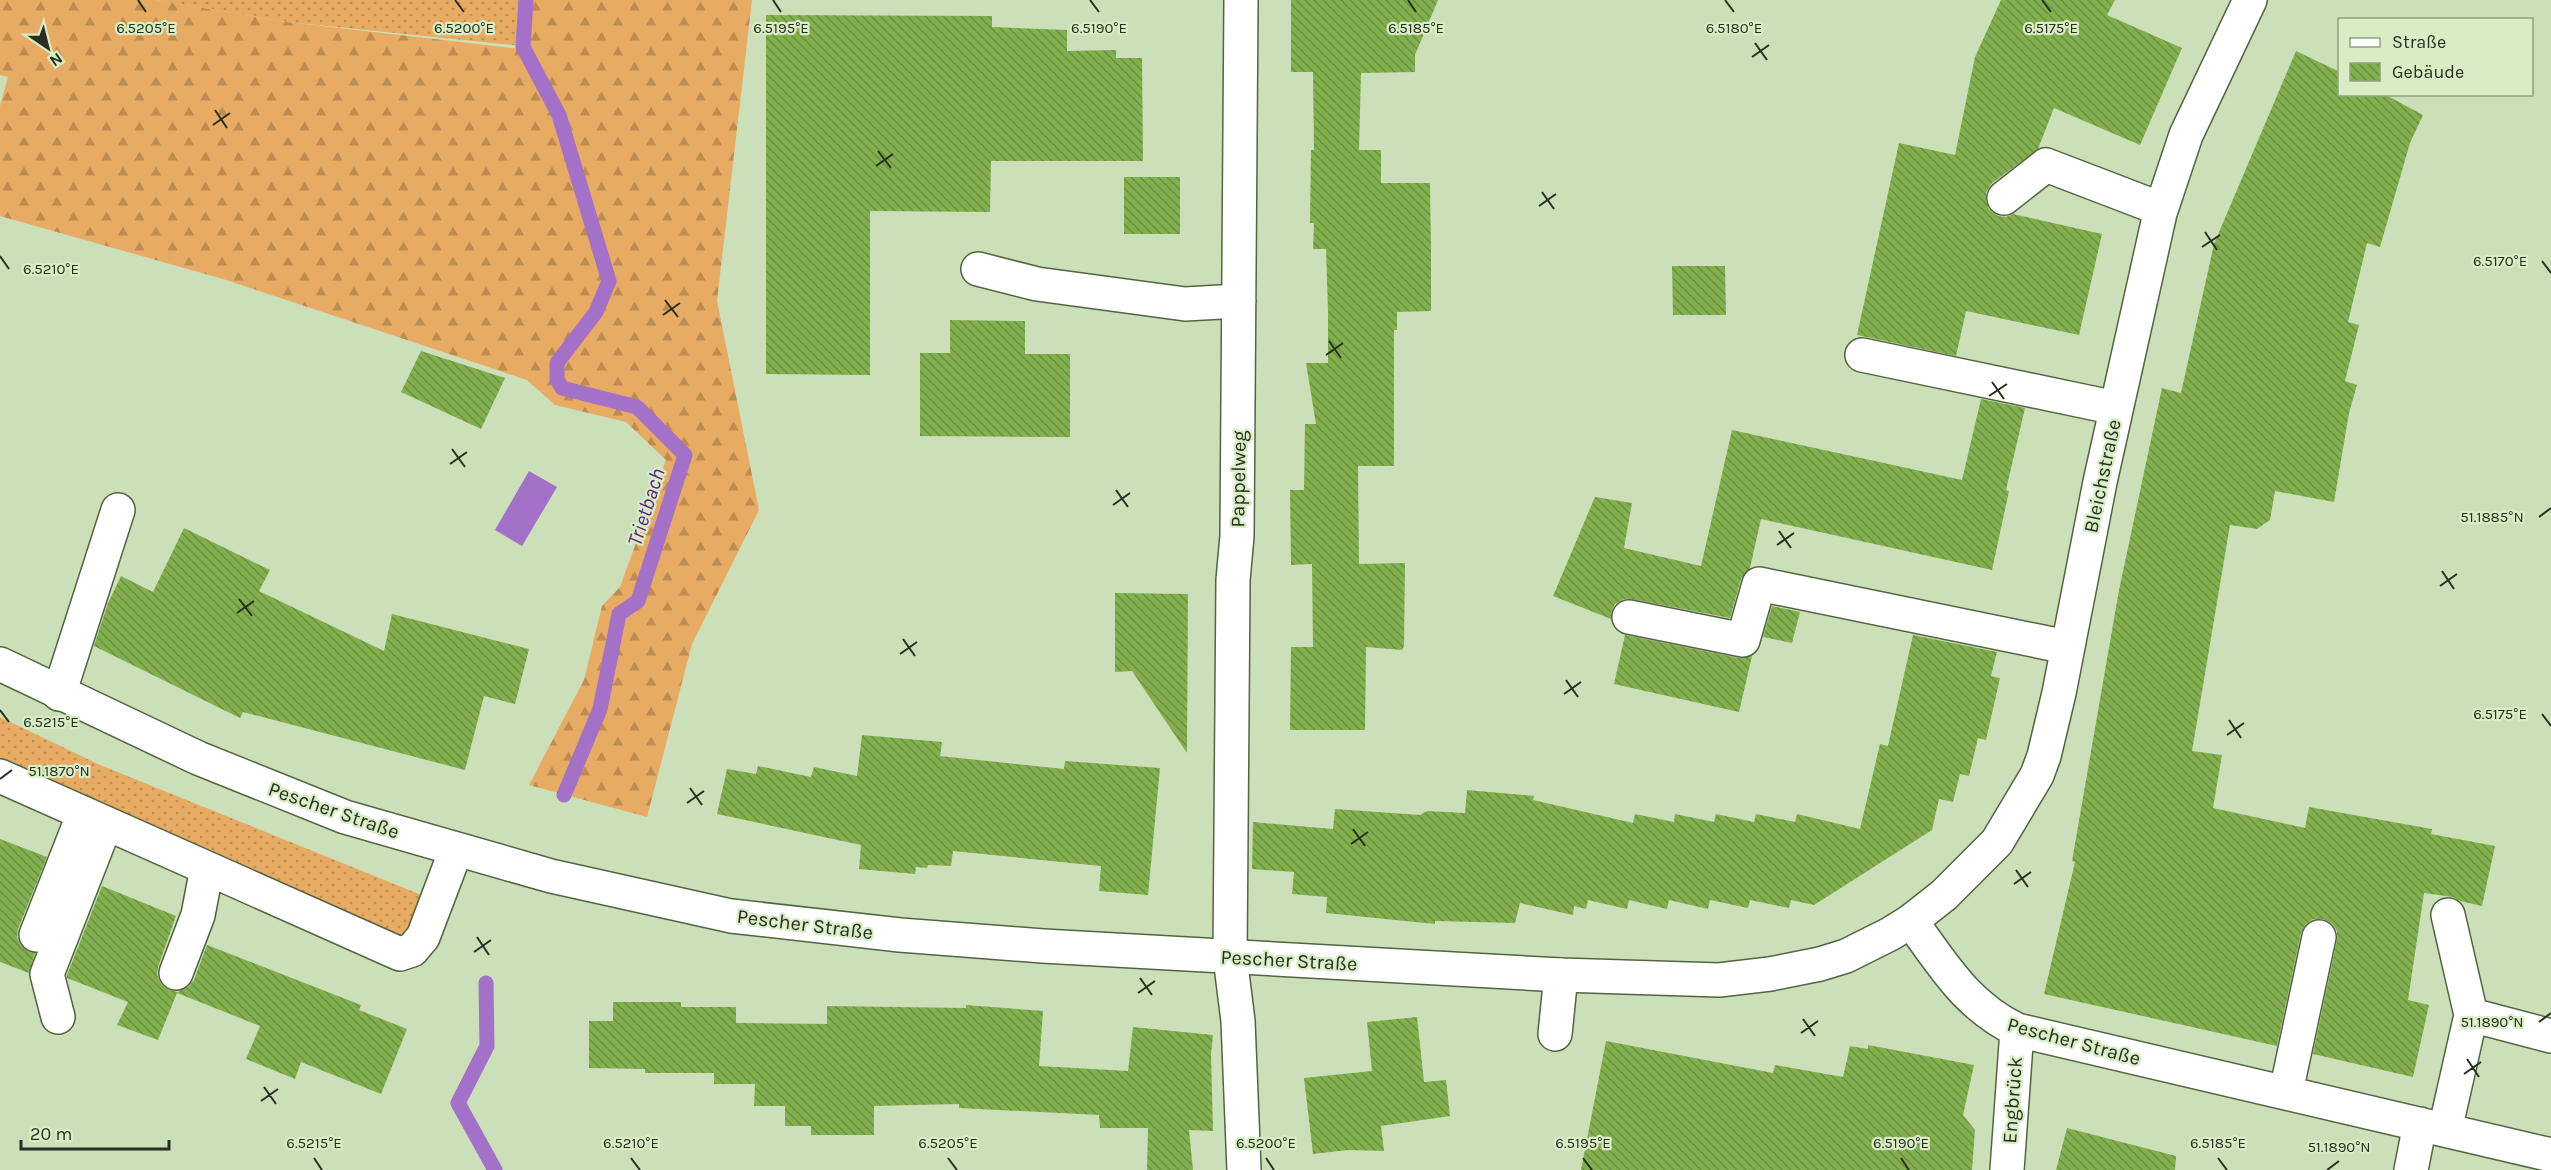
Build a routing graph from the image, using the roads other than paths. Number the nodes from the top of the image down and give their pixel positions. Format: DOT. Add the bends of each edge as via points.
graph roads {
  1 [pos="1241,0"];
  2 [pos="2250,0"];
  3 [pos="2004,198"];
  4 [pos="2162,209"];
  5 [pos="978,269"];
  6 [pos="1239,301"];
  7 [pos="1862,355"];
  8 [pos="2116,408"];
  9 [pos="118,510"];
  10 [pos="1629,617"];
  11 [pos="2067,647"];
  12 [pos="0,664"];
  13 [pos="59,694"];
  14 [pos="0,776"];
  15 [pos="95,818"];
  16 [pos="456,850"];
  17 [pos="207,868"];
  18 [pos="2448,915"];
  19 [pos="1911,921"];
  20 [pos="36,935"];
  21 [pos="2319,937"];
  22 [pos="1230,957"];
  23 [pos="176,973"];
  24 [pos="1561,975"];
  25 [pos="2471,1015"];
  26 [pos="58,1017"];
  27 [pos="2017,1030"];
  28 [pos="1554,1034"];
  29 [pos="2551,1036"];
  30 [pos="2286,1092"];
  31 [pos="2433,1127"];
  32 [pos="2551,1155"];
  33 [pos="1244,1170"];
  34 [pos="2007,1170"];
  35 [pos="2411,1170"];
  1 -- 6 [label="main road, Pappelweg"];
  2 -- 4 [label="main road, Bleichstraße" via="2186,135"];
  3 -- 4 [label="main road" via="2046,165"];
  4 -- 8 [label="main road, Bleichstraße"];
  5 -- 6 [label="main road" via="1037,284 1185,304"];
  6 -- 22 [label="main road, Pappelweg"];
  7 -- 8 [label="main road"];
  8 -- 11 [label="main road, Bleichstraße"];
  9 -- 13 [label="main road"];
  10 -- 11 [label="main road" via="1743,640 1759,584"];
  11 -- 19 [label="main road, Bleichstraße" via="2047,745 2029,791 1997,842 1951,889"];
  12 -- 13 [label="main road, Pescher Straße"];
  13 -- 16 [label="main road, Pescher Straße" via="297,799"];
  14 -- 15 [label="main road"];
  15 -- 17 [label="main road"];
  15 -- 20 [label="main road"];
  15 -- 26 [label="main road" via="47,974"];
  16 -- 17 [label="main road" via="423,937 412,950 400,954"];
  16 -- 22 [label="main road, Pescher Straße" via="623,893 712,912 797,924"];
  17 -- 23 [label="main road" via="198,915"];
  18 -- 25 [label="main road"];
  19 -- 24 [label="main road, Pescher Straße" via="1846,956 1770,974 1719,980"];
  19 -- 27 [label="main road, Pescher Straße" via="1979,1008"];
  21 -- 30 [label="main road"];
  22 -- 24 [label="main road, Pescher Straße"];
  22 -- 33 [label="main road, Pappelweg" via="1238,1022"];
  24 -- 28 [label="main road"];
  25 -- 29 [label="main road"];
  25 -- 31 [label="main road"];
  27 -- 30 [label="main road, Pescher Straße"];
  27 -- 34 [label="main road, Engbrück"];
  30 -- 31 [label="main road, Pescher Straße"];
  31 -- 32 [label="main road, Pescher Straße"];
  31 -- 35 [label="main road"];
}
